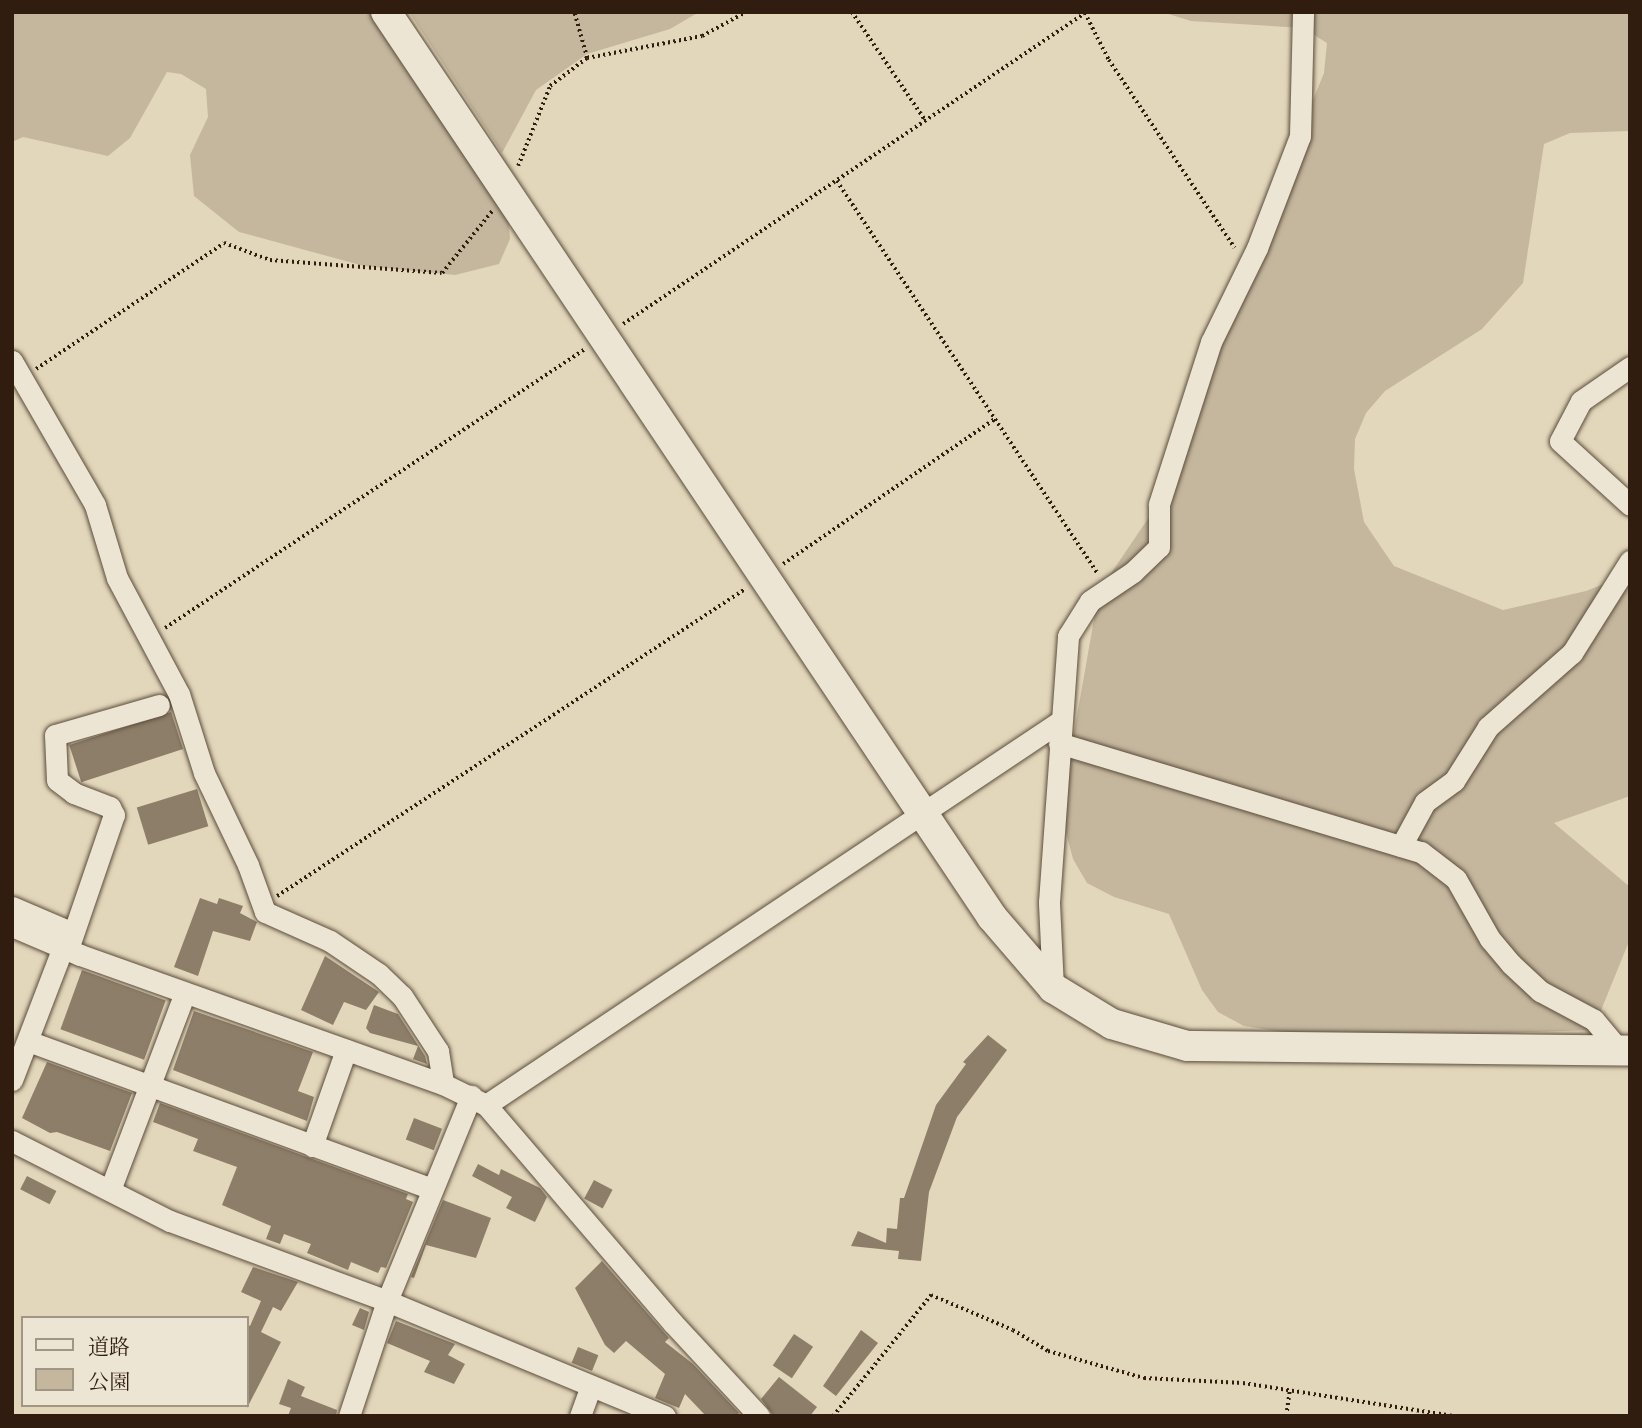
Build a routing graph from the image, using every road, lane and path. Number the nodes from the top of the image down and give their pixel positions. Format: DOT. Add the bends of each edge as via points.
graph roads {
  1 [pos="386,12"];
  2 [pos="574,12"];
  3 [pos="746,12"];
  4 [pos="852,12"];
  5 [pos="1303,12"];
  6 [pos="587,58"];
  7 [pos="925,120"];
  8 [pos="837,181"];
  9 [pos="508,194"];
  10 [pos="1248,267"];
  11 [pos="602,338"];
  12 [pos="1630,367"];
  13 [pos="18,370"];
  14 [pos="995,419"];
  15 [pos="1630,505"];
  16 [pos="1630,561"];
  17 [pos="765,576"];
  18 [pos="1105,591"];
  19 [pos="148,639"];
  20 [pos="159,705"];
  21 [pos="1059,733"];
  22 [pos="922,813"];
  23 [pos="1401,846"];
  24 [pos="264,905"];
  25 [pos="12,907"];
  26 [pos="12,926"];
  27 [pos="68,943"];
  28 [pos="1053,988"];
  29 [pos="185,993"];
  30 [pos="28,1041"];
  31 [pos="346,1050"];
  32 [pos="1625,1051"];
  33 [pos="12,1080"];
  34 [pos="443,1084"];
  35 [pos="151,1086"];
  36 [pos="479,1100"];
  37 [pos="312,1146"];
  38 [pos="14,1150"];
  39 [pos="110,1189"];
  40 [pos="432,1189"];
  41 [pos="387,1301"];
  42 [pos="591,1386"];
  43 [pos="1290,1389"];
  44 [pos="349,1416"];
  45 [pos="580,1416"];
  46 [pos="665,1416"];
  47 [pos="759,1416"];
  48 [pos="833,1416"];
  49 [pos="1286,1416"];
  50 [pos="1453,1416"];
  1 -- 9 [label="street"];
  2 -- 6 [label="path"];
  3 -- 6 [label="path" via="682,42"];
  4 -- 7 [label="path"];
  5 -- 10 [label="street" via="1300,136"];
  6 -- 9 [label="path" via="550,86"];
  7 -- 8 [label="path"];
  7 -- 10 [label="path" via="1085,13 1109,60"];
  8 -- 11 [label="path"];
  8 -- 14 [label="path"];
  9 -- 11 [label="street"];
  9 -- 13 [label="path" via="442,273 270,260 224,243"];
  10 -- 18 [label="street" via="1212,342 1159,504 1159,547"];
  11 -- 17 [label="street"];
  11 -- 19 [label="path"];
  12 -- 15 [label="street" via="1581,401 1560,441"];
  13 -- 19 [label="street" via="95,505 117,578"];
  14 -- 17 [label="path"];
  14 -- 18 [label="path" via="1096,568"];
  16 -- 23 [label="street" via="1572,653 1488,727 1454,781 1425,802"];
  17 -- 22 [label="street"];
  17 -- 24 [label="path"];
  18 -- 21 [label="street" via="1080,611 1070,629"];
  19 -- 24 [label="street" via="180,694 204,773"];
  20 -- 27 [label="street" via="55,735 57,780 110,807 114,816"];
  21 -- 22 [label="street"];
  21 -- 23 [label="street"];
  21 -- 28 [label="street" via="1049,902"];
  22 -- 28 [label="street" via="992,917"];
  22 -- 36 [label="street"];
  23 -- 32 [label="street" via="1447,869 1511,964 1540,991 1594,1020"];
  24 -- 34 [label="street" via="265,912 330,941 379,974 402,996 438,1051"];
  25 -- 27 [label="street"];
  26 -- 27 [label="street"];
  27 -- 29 [label="street"];
  27 -- 30 [label="street"];
  28 -- 32 [label="street" via="1112,1024 1187,1046"];
  29 -- 31 [label="street"];
  29 -- 35 [label="street"];
  30 -- 33 [label="street"];
  30 -- 35 [label="street"];
  31 -- 34 [label="street"];
  31 -- 37 [label="street"];
  34 -- 36 [label="street"];
  35 -- 37 [label="street"];
  35 -- 39 [label="street"];
  36 -- 40 [label="street"];
  36 -- 47 [label="street"];
  37 -- 40 [label="street"];
  38 -- 39 [label="street"];
  39 -- 41 [label="street" via="170,1221"];
  40 -- 41 [label="street"];
  41 -- 42 [label="street"];
  41 -- 44 [label="street"];
  42 -- 45 [label="street"];
  42 -- 46 [label="street"];
  43 -- 48 [label="path" via="1144,1378 1093,1366 931,1295"];
  43 -- 49 [label="path"];
  43 -- 50 [label="path"];
}
